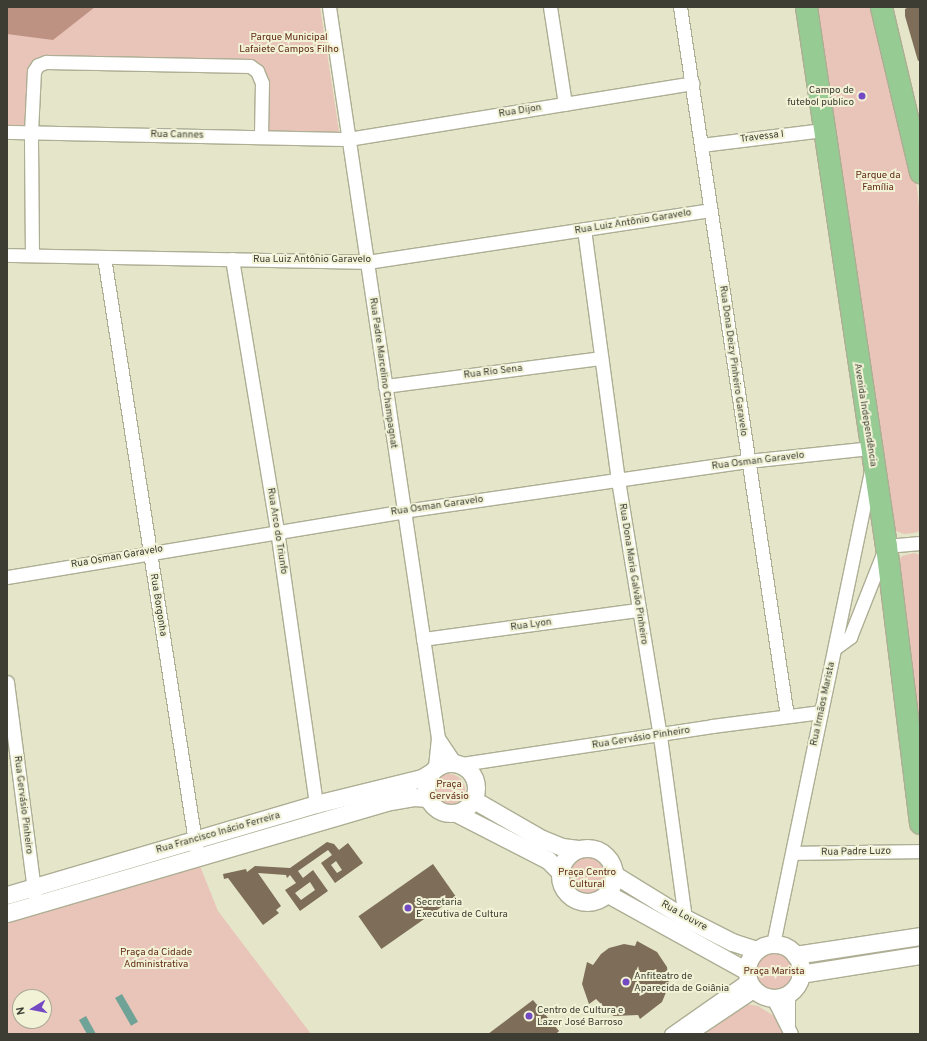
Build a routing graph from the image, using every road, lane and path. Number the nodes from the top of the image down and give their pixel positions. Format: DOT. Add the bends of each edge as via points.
graph roads {
  1 [pos="329,7"];
  2 [pos="332,7"];
  3 [pos="550,7"];
  4 [pos="680,7"];
  5 [pos="806,7"];
  6 [pos="881,7"];
  7 [pos="692,83"];
  8 [pos="565,104"];
  9 [pos="823,130"];
  10 [pos="7,132"];
  11 [pos="31,132"];
  12 [pos="261,137"];
  13 [pos="348,139"];
  14 [pos="701,144"];
  15 [pos="920,172"];
  16 [pos="710,210"];
  17 [pos="584,229"];
  18 [pos="7,255"];
  19 [pos="32,255"];
  20 [pos="104,257"];
  21 [pos="232,259"];
  22 [pos="368,262"];
  23 [pos="601,358"];
  24 [pos="385,386"];
  25 [pos="871,455"];
  26 [pos="747,461"];
  27 [pos="618,480"];
  28 [pos="404,511"];
  29 [pos="277,530"];
  30 [pos="920,543"];
  31 [pos="886,546"];
  32 [pos="150,551"];
  33 [pos="7,577"];
  34 [pos="638,610"];
  35 [pos="423,639"];
  36 [pos="835,648"];
  37 [pos="7,682"];
  38 [pos="9,704"];
  39 [pos="821,712"];
  40 [pos="787,716"];
  41 [pos="660,736"];
  42 [pos="438,738"];
  43 [pos="458,764"];
  44 [pos="432,770"];
  45 [pos="428,798"];
  46 [pos="474,800"];
  47 [pos="316,804"];
  48 [pos="456,813"];
  49 [pos="920,822"];
  50 [pos="194,840"];
  51 [pos="578,849"];
  52 [pos="920,851"];
  53 [pos="792,853"];
  54 [pos="198,857"];
  55 [pos="560,872"];
  56 [pos="614,875"];
  57 [pos="608,894"];
  58 [pos="7,895"];
  59 [pos="35,896"];
  60 [pos="7,913"];
  61 [pos="685,918"];
  62 [pos="920,936"];
  63 [pos="773,944"];
  64 [pos="757,950"];
  65 [pos="795,955"];
  66 [pos="920,955"];
  67 [pos="800,974"];
  68 [pos="750,980"];
  69 [pos="781,996"];
  70 [pos="790,1031"];
  71 [pos="692,1033"];
  72 [pos="671,1034"];
  1 -- 2 [label="street"];
  1 -- 13 [label="street, Rua Padre Marcelino Champagnat"];
  3 -- 8 [label="street"];
  4 -- 7 [label="street, Rua Dona Deizy Pinheiro Garavelo"];
  5 -- 9 [label="main road, Avenida Independência"];
  6 -- 15 [label="main road"];
  7 -- 8 [label="street, Rua Dijon"];
  7 -- 14 [label="street, Rua Dona Deizy Pinheiro Garavelo"];
  8 -- 13 [label="street, Rua Dijon"];
  9 -- 14 [label="street, Travessa I"];
  9 -- 25 [label="main road, Avenida Independência"];
  10 -- 11 [label="street, Rua Cannes"];
  11 -- 12 [label="street, Rua Cannes"];
  11 -- 12 [label="street" via="34,71 38,65 46,62 250,66 257,71 262,83"];
  11 -- 19 [label="street"];
  12 -- 13 [label="street, Rua Cannes"];
  13 -- 22 [label="street, Rua Padre Marcelino Champagnat"];
  14 -- 16 [label="street, Rua Dona Deizy Pinheiro Garavelo"];
  16 -- 17 [label="street, Rua Luiz Antônio Garavelo"];
  16 -- 26 [label="street, Rua Dona Deizy Pinheiro Garavelo"];
  17 -- 22 [label="street, Rua Luiz Antônio Garavelo"];
  17 -- 23 [label="street, Rua Dona Maria Galvão Pinheiro"];
  18 -- 19 [label="street, Rua Luiz Antônio Garavelo"];
  19 -- 20 [label="street, Rua Luiz Antônio Garavelo"];
  20 -- 21 [label="street, Rua Luiz Antônio Garavelo"];
  20 -- 32 [label="street, Rua Borgonha"];
  21 -- 22 [label="street, Rua Luiz Antônio Garavelo"];
  21 -- 29 [label="street, Rua Arco do Triunfo"];
  22 -- 24 [label="street, Rua Padre Marcelino Champagnat"];
  23 -- 24 [label="street, Rua Rio Sena"];
  23 -- 27 [label="street, Rua Dona Maria Galvão Pinheiro"];
  24 -- 28 [label="street, Rua Padre Marcelino Champagnat"];
  25 -- 26 [label="street, Rua Osman Garavelo"];
  25 -- 31 [label="main road, Avenida Independência"];
  25 -- 36 [label="street, Rua Irmãos Marista"];
  26 -- 27 [label="street, Rua Osman Garavelo"];
  26 -- 40 [label="street, Rua Dona Deizy Pinheiro Garavelo"];
  27 -- 28 [label="street, Rua Osman Garavelo"];
  27 -- 34 [label="street, Rua Dona Maria Galvão Pinheiro"];
  28 -- 29 [label="street, Rua Osman Garavelo"];
  28 -- 35 [label="street, Rua Padre Marcelino Champagnat"];
  29 -- 32 [label="street, Rua Osman Garavelo"];
  29 -- 47 [label="street, Rua Arco do Triunfo"];
  30 -- 31 [label="street"];
  31 -- 36 [label="street" via="850,637"];
  31 -- 49 [label="main road, Avenida Independência"];
  32 -- 33 [label="street, Rua Osman Garavelo"];
  32 -- 50 [label="street, Rua Borgonha"];
  34 -- 35 [label="street, Rua Lyon"];
  34 -- 41 [label="street, Rua Dona Maria Galvão Pinheiro"];
  35 -- 42 [label="street, Rua Padre Marcelino Champagnat"];
  36 -- 39 [label="street, Rua Irmãos Marista"];
  37 -- 38 [label="street, Rua Gervásio Pinheiro"];
  38 -- 59 [label="street, Rua Gervásio Pinheiro"];
  39 -- 40 [label="street, Rua Gervásio Pinheiro"];
  39 -- 53 [label="street, Rua Irmãos Marista"];
  40 -- 41 [label="street, Rua Gervásio Pinheiro"];
  41 -- 43 [label="street, Rua Gervásio Pinheiro"];
  41 -- 61 [label="street, Rua Dona Maria Galvão Pinheiro"];
  42 -- 43 [label="street, Rua Padre Marcelino Champagnat"];
  42 -- 44 [label="street, Rua Padre Marcelino Champagnat"];
  43 -- 44 [label="street" via="443,763"];
  43 -- 46 [label="street" via="474,777 477,790"];
  44 -- 45 [label="street" via="426,785"];
  44 -- 47 [label="street, Rua Francisco Inácio Ferreira" via="422,778"];
  45 -- 48 [label="street" via="443,812"];
  45 -- 54 [label="street, Rua Francisco Inácio Ferreira" via="414,797 386,802"];
  46 -- 48 [label="street" via="464,810"];
  46 -- 51 [label="street" via="542,839 562,847"];
  47 -- 50 [label="street, Rua Francisco Inácio Ferreira"];
  48 -- 55 [label="street" via="548,860"];
  50 -- 54 [label="street, Rua Borgonha"];
  50 -- 59 [label="street, Rua Francisco Inácio Ferreira"];
  51 -- 55 [label="street" via="564,860"];
  51 -- 56 [label="street" via="591,848 603,853 612,862"];
  52 -- 53 [label="street, Rua Padre Luzo"];
  53 -- 63 [label="street, Rua Irmãos Marista"];
  54 -- 59 [label="street, Rua Francisco Inácio Ferreira"];
  55 -- 57 [label="street" via="562,886 576,900 593,902"];
  56 -- 57 [label="street"];
  56 -- 61 [label="street, Rua Louvre"];
  57 -- 68 [label="street, Rua Louvre"];
  58 -- 59 [label="street, Rua Francisco Inácio Ferreira"];
  59 -- 60 [label="street, Rua Francisco Inácio Ferreira"];
  61 -- 64 [label="street, Rua Louvre" via="732,942"];
  62 -- 65 [label="street"];
  63 -- 64 [label="street"];
  63 -- 65 [label="street"];
  64 -- 68 [label="street" via="752,956"];
  65 -- 67 [label="street"];
  66 -- 67 [label="street"];
  67 -- 69 [label="street" via="794,989"];
  68 -- 69 [label="street"];
  68 -- 71 [label="street"];
  68 -- 72 [label="street"];
  69 -- 70 [label="street"];
}
